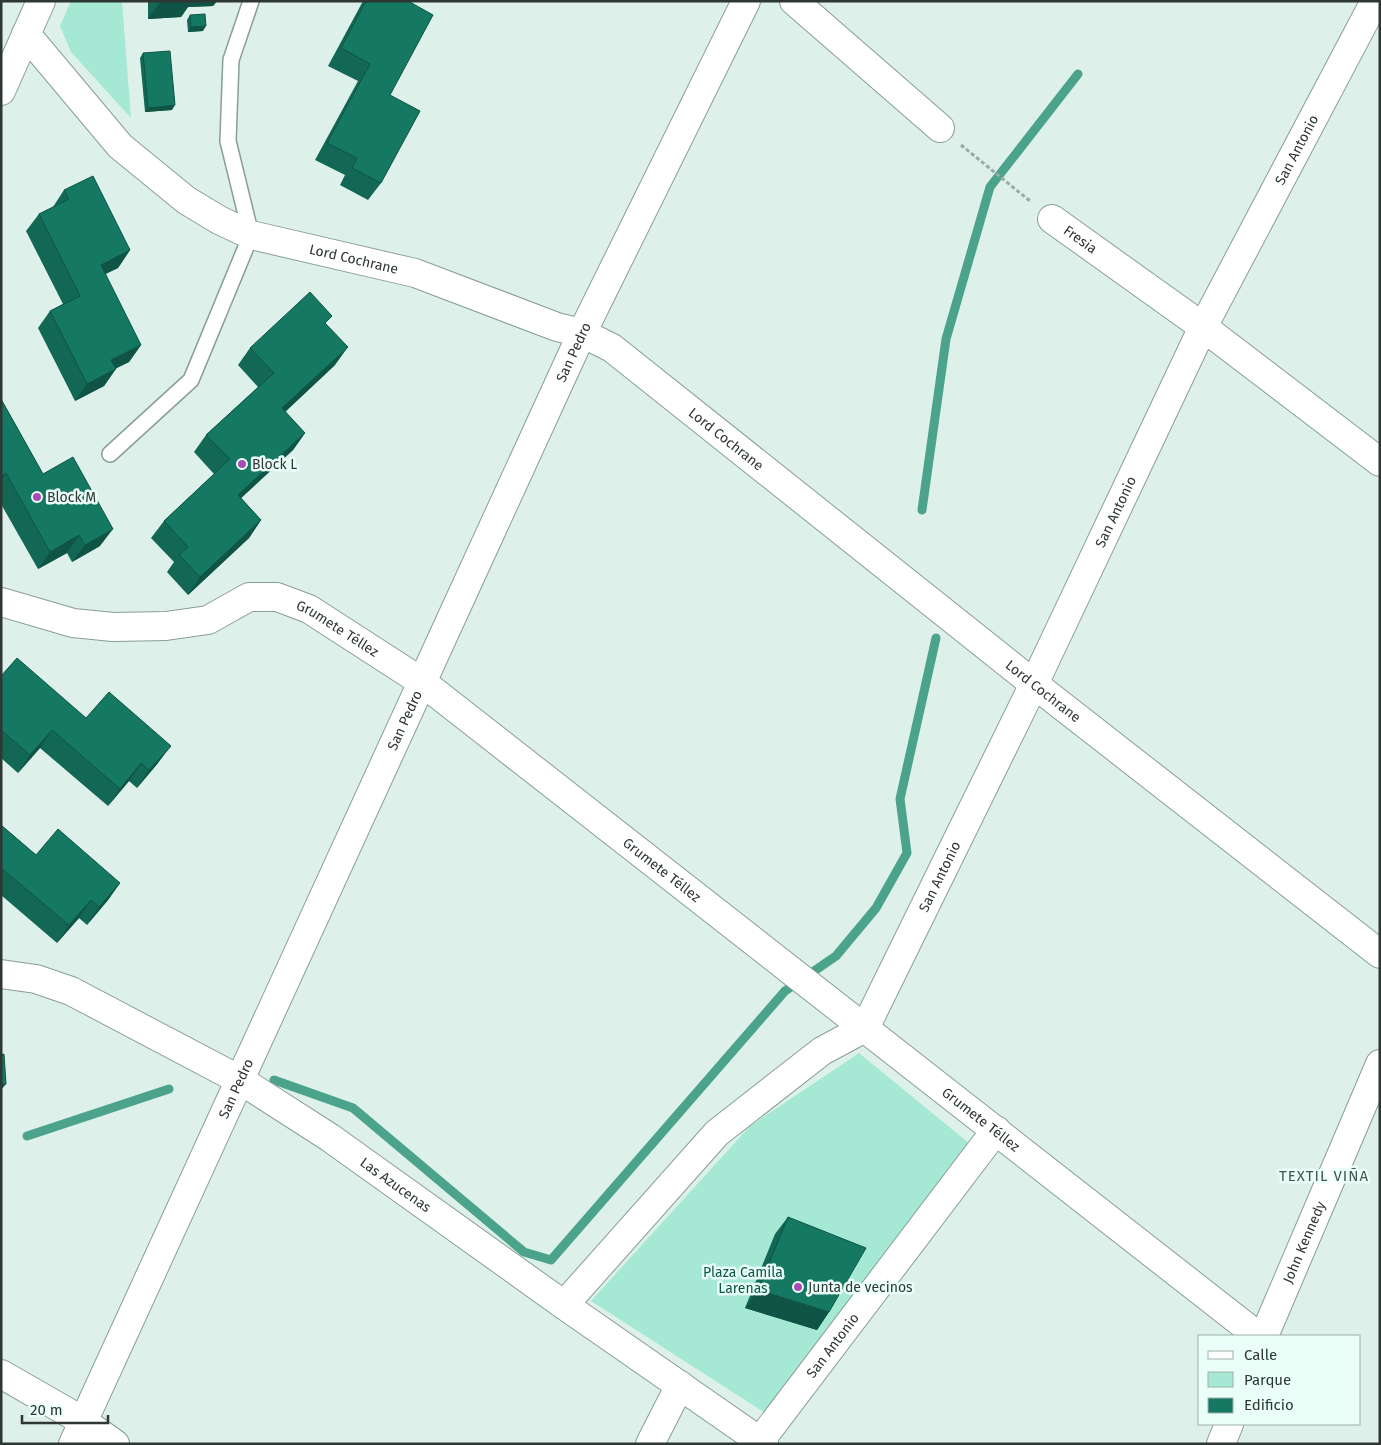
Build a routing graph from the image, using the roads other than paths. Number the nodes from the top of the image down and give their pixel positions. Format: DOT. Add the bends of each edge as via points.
graph roads {
  1 [pos="41,1"];
  2 [pos="251,1"];
  3 [pos="746,1"];
  4 [pos="794,1"];
  5 [pos="1375,1"];
  6 [pos="26,34"];
  7 [pos="1,91"];
  8 [pos="940,128"];
  9 [pos="1052,219"];
  10 [pos="251,235"];
  11 [pos="1203,327"];
  12 [pos="582,333"];
  13 [pos="110,454"];
  14 [pos="1380,462"];
  15 [pos="1,602"];
  16 [pos="422,682"];
  17 [pos="1034,684"];
  18 [pos="1380,954"];
  19 [pos="1,974"];
  20 [pos="865,1028"];
  21 [pos="1380,1064"];
  22 [pos="240,1080"];
  23 [pos="996,1130"];
  24 [pos="564,1305"];
  25 [pos="1257,1335"];
  26 [pos="1264,1335"];
  27 [pos="1,1374"];
  28 [pos="680,1385"];
  29 [pos="1229,1425"];
  30 [pos="78,1433"];
  31 [pos="762,1442"];
  32 [pos="115,1444"];
  33 [pos="650,1444"];
  34 [pos="1221,1444"];
  1 -- 6 [label="street"];
  2 -- 10 [label="lane" via="231,60 228,141"];
  3 -- 12 [label="street, San Pedro"];
  4 -- 8 [label="street"];
  5 -- 11 [label="street, San Antonio"];
  6 -- 7 [label="street"];
  6 -- 10 [label="street, Lord Cochrane" via="120,146 186,200"];
  9 -- 11 [label="street, Fresia"];
  10 -- 12 [label="street, Lord Cochrane" via="415,273 557,327"];
  10 -- 13 [label="lane" via="191,380"];
  11 -- 14 [label="street, Fresia"];
  11 -- 17 [label="street, San Antonio"];
  12 -- 16 [label="street, San Pedro"];
  12 -- 17 [label="street, Lord Cochrane" via="612,348"];
  15 -- 16 [label="street, Grumete Téllez" via="73,623 113,627 166,626 208,620 249,597 277,597 308,609"];
  16 -- 20 [label="street, Grumete Téllez"];
  16 -- 22 [label="street, San Pedro"];
  17 -- 18 [label="street, Lord Cochrane"];
  17 -- 20 [label="street, San Antonio"];
  19 -- 22 [label="street, Las Azucenas" via="36,979 71,990"];
  20 -- 23 [label="street, Grumete Téllez"];
  20 -- 24 [label="street" via="822,1051 717,1132"];
  21 -- 26 [label="street, John Kennedy"];
  22 -- 24 [label="street, Las Azucenas" via="328,1137"];
  22 -- 30 [label="street, San Pedro"];
  23 -- 25 [label="street, Grumete Téllez"];
  23 -- 31 [label="street, San Antonio"];
  24 -- 28 [label="street, Las Azucenas"];
  27 -- 30 [label="street"];
  28 -- 31 [label="street, Las Azucenas"];
  28 -- 33 [label="street"];
  29 -- 34 [label="street"];
  30 -- 32 [label="street"];
}
